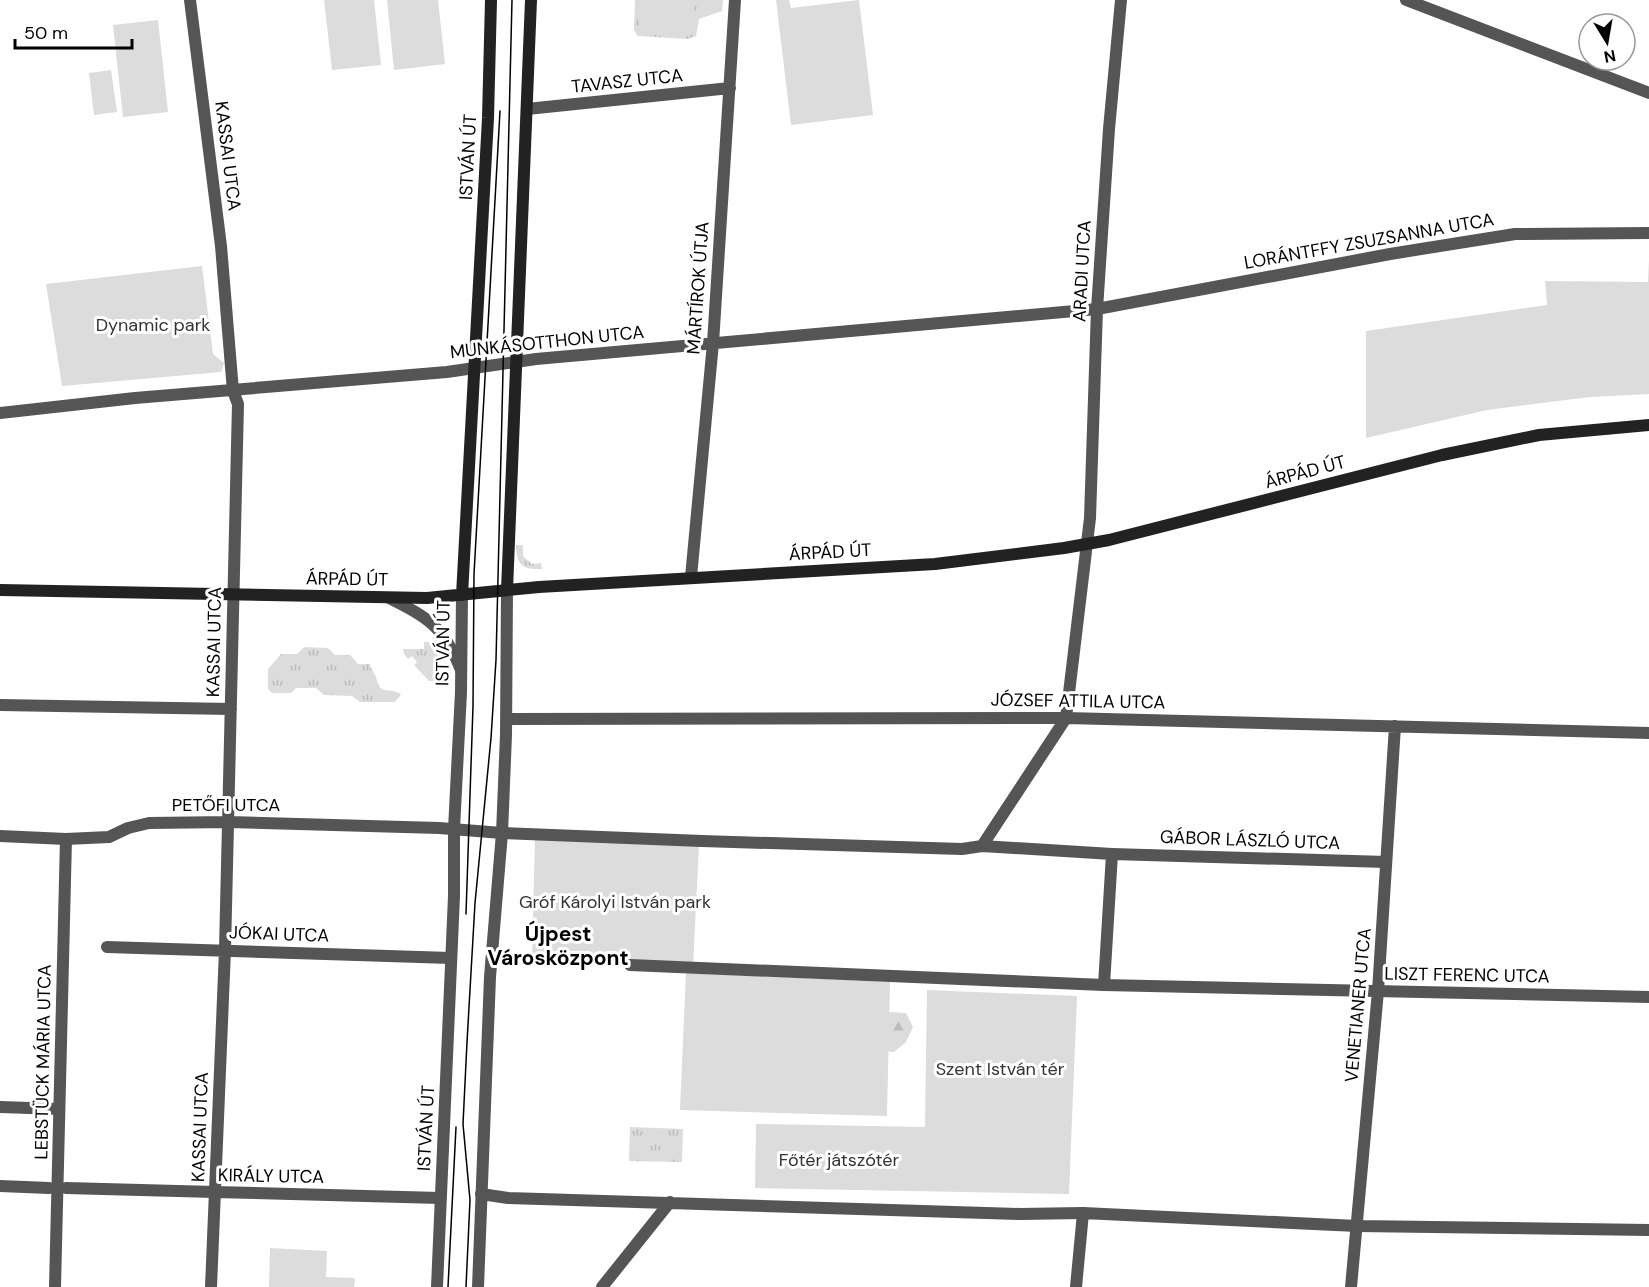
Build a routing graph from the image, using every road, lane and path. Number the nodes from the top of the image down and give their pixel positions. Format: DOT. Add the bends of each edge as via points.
graph roads {
  1 [pos="190,0"];
  2 [pos="491,0"];
  3 [pos="531,0"];
  4 [pos="735,0"];
  5 [pos="1121,0"];
  6 [pos="1406,0"];
  7 [pos="730,88"];
  8 [pos="1649,93"];
  9 [pos="527,109"];
  10 [pos="1649,233"];
  11 [pos="1097,309"];
  12 [pos="713,343"];
  13 [pos="517,362"];
  14 [pos="474,368"];
  15 [pos="233,391"];
  16 [pos="0,413"];
  17 [pos="1649,425"];
  18 [pos="1086,544"];
  19 [pos="691,577"];
  20 [pos="0,590"];
  21 [pos="507,590"];
  22 [pos="233,596"];
  23 [pos="462,596"];
  24 [pos="389,598"];
  25 [pos="461,670"];
  26 [pos="0,705"];
  27 [pos="231,709"];
  28 [pos="1066,717"];
  29 [pos="507,719"];
  30 [pos="1395,726"];
  31 [pos="1649,733"];
  32 [pos="229,822"];
  33 [pos="454,829"];
  34 [pos="502,833"];
  35 [pos="0,836"];
  36 [pos="66,839"];
  37 [pos="982,846"];
  38 [pos="1112,854"];
  39 [pos="1386,862"];
  40 [pos="107,947"];
  41 [pos="225,950"];
  42 [pos="451,958"];
  43 [pos="630,965"];
  44 [pos="1104,985"];
  45 [pos="1378,991"];
  46 [pos="1649,997"];
  47 [pos="0,1107"];
  48 [pos="59,1109"];
  49 [pos="0,1186"];
  50 [pos="49,1188"];
  51 [pos="66,1188"];
  52 [pos="215,1192"];
  53 [pos="481,1194"];
  54 [pos="440,1198"];
  55 [pos="670,1202"];
  56 [pos="1083,1213"];
  57 [pos="1357,1226"];
  58 [pos="1649,1230"];
  59 [pos="55,1287"];
  60 [pos="211,1287"];
  61 [pos="437,1287"];
  62 [pos="478,1287"];
  63 [pos="602,1287"];
  64 [pos="1076,1287"];
  65 [pos="1351,1287"];
  1 -- 15 [label="street, KASSAI UTCA" via="221,246"];
  2 -- 14 [label="main road, ISTVÁN ÚT"];
  3 -- 9 [label="main road"];
  4 -- 7 [label="street, MÁRTÍROK ÚTJA"];
  5 -- 11 [label="street, ARADI UTCA"];
  6 -- 8 [label="street"];
  7 -- 9 [label="street, TAVASZ UTCA"];
  7 -- 12 [label="street, MÁRTÍROK ÚTJA"];
  9 -- 13 [label="main road"];
  10 -- 11 [label="street, LORÁNTFFY ZSUZSANNA UTCA" via="1515,234"];
  11 -- 12 [label="street, MUNKÁSOTTHON UTCA"];
  11 -- 18 [label="street, ARADI UTCA"];
  12 -- 13 [label="street, MUNKÁSOTTHON UTCA"];
  12 -- 19 [label="street, MÁRTÍROK ÚTJA"];
  13 -- 14 [label="street, MUNKÁSOTTHON UTCA"];
  13 -- 21 [label="main road"];
  14 -- 15 [label="street, MUNKÁSOTTHON UTCA"];
  14 -- 23 [label="main road, ISTVÁN ÚT"];
  15 -- 16 [label="street, MUNKÁSOTTHON UTCA"];
  15 -- 22 [label="street, KASSAI UTCA" via="237,404"];
  17 -- 18 [label="main road, ÁRPÁD ÚT" via="1539,435 1442,455"];
  18 -- 19 [label="main road, ÁRPÁD ÚT" via="935,564"];
  18 -- 28 [label="street, ARADI UTCA"];
  19 -- 21 [label="main road, ÁRPÁD ÚT"];
  20 -- 22 [label="main road, ÁRPÁD ÚT"];
  21 -- 23 [label="main road, ÁRPÁD ÚT"];
  21 -- 29 [label="street"];
  22 -- 24 [label="main road, ÁRPÁD ÚT"];
  22 -- 27 [label="street, KASSAI UTCA"];
  23 -- 24 [label="main road, ÁRPÁD ÚT"];
  23 -- 25 [label="street, ISTVÁN ÚT"];
  24 -- 25 [label="street" via="434,625 450,644"];
  25 -- 33 [label="street, ISTVÁN ÚT"];
  26 -- 27 [label="street"];
  27 -- 32 [label="street, KASSAI UTCA"];
  28 -- 29 [label="street, JÓZSEF ATTILA UTCA"];
  28 -- 30 [label="street, JÓZSEF ATTILA UTCA"];
  28 -- 37 [label="street"];
  29 -- 34 [label="street"];
  30 -- 31 [label="street, JÓZSEF ATTILA UTCA"];
  30 -- 39 [label="street, VENETIANER UTCA"];
  32 -- 33 [label="street, PETŐFI UTCA"];
  32 -- 36 [label="street, PETŐFI UTCA" via="149,823 109,837"];
  32 -- 41 [label="street, KASSAI UTCA"];
  33 -- 34 [label="street, PETŐFI UTCA"];
  33 -- 42 [label="street, ISTVÁN ÚT"];
  34 -- 37 [label="street" via="962,849"];
  34 -- 53 [label="street" via="491,959"];
  35 -- 36 [label="street, PETŐFI UTCA"];
  36 -- 48 [label="street, LEBSTÜCK MÁRIA UTCA"];
  37 -- 38 [label="street"];
  38 -- 39 [label="street, GÁBOR LÁSZLÓ UTCA"];
  38 -- 44 [label="street"];
  39 -- 45 [label="street, VENETIANER UTCA"];
  40 -- 41 [label="street, JÓKAI UTCA"];
  41 -- 42 [label="street, JÓKAI UTCA"];
  41 -- 52 [label="street, KASSAI UTCA"];
  42 -- 54 [label="street, ISTVÁN ÚT"];
  43 -- 44 [label="street, LISZT FERENC UTCA"];
  44 -- 45 [label="street, LISZT FERENC UTCA"];
  45 -- 46 [label="street, LISZT FERENC UTCA"];
  45 -- 57 [label="street, VENETIANER UTCA"];
  47 -- 48 [label="street"];
  48 -- 59 [label="street, LEBSTÜCK MÁRIA UTCA"];
  49 -- 50 [label="street"];
  51 -- 52 [label="street, KIRÁLY UTCA"];
  52 -- 54 [label="street, KIRÁLY UTCA"];
  52 -- 60 [label="street, KASSAI UTCA"];
  53 -- 55 [label="street"];
  53 -- 62 [label="street"];
  54 -- 61 [label="street, ISTVÁN ÚT"];
  55 -- 56 [label="street"];
  55 -- 63 [label="street"];
  56 -- 57 [label="street"];
  56 -- 64 [label="street"];
  57 -- 58 [label="street"];
  57 -- 65 [label="street, VENETIANER UTCA"];
}
